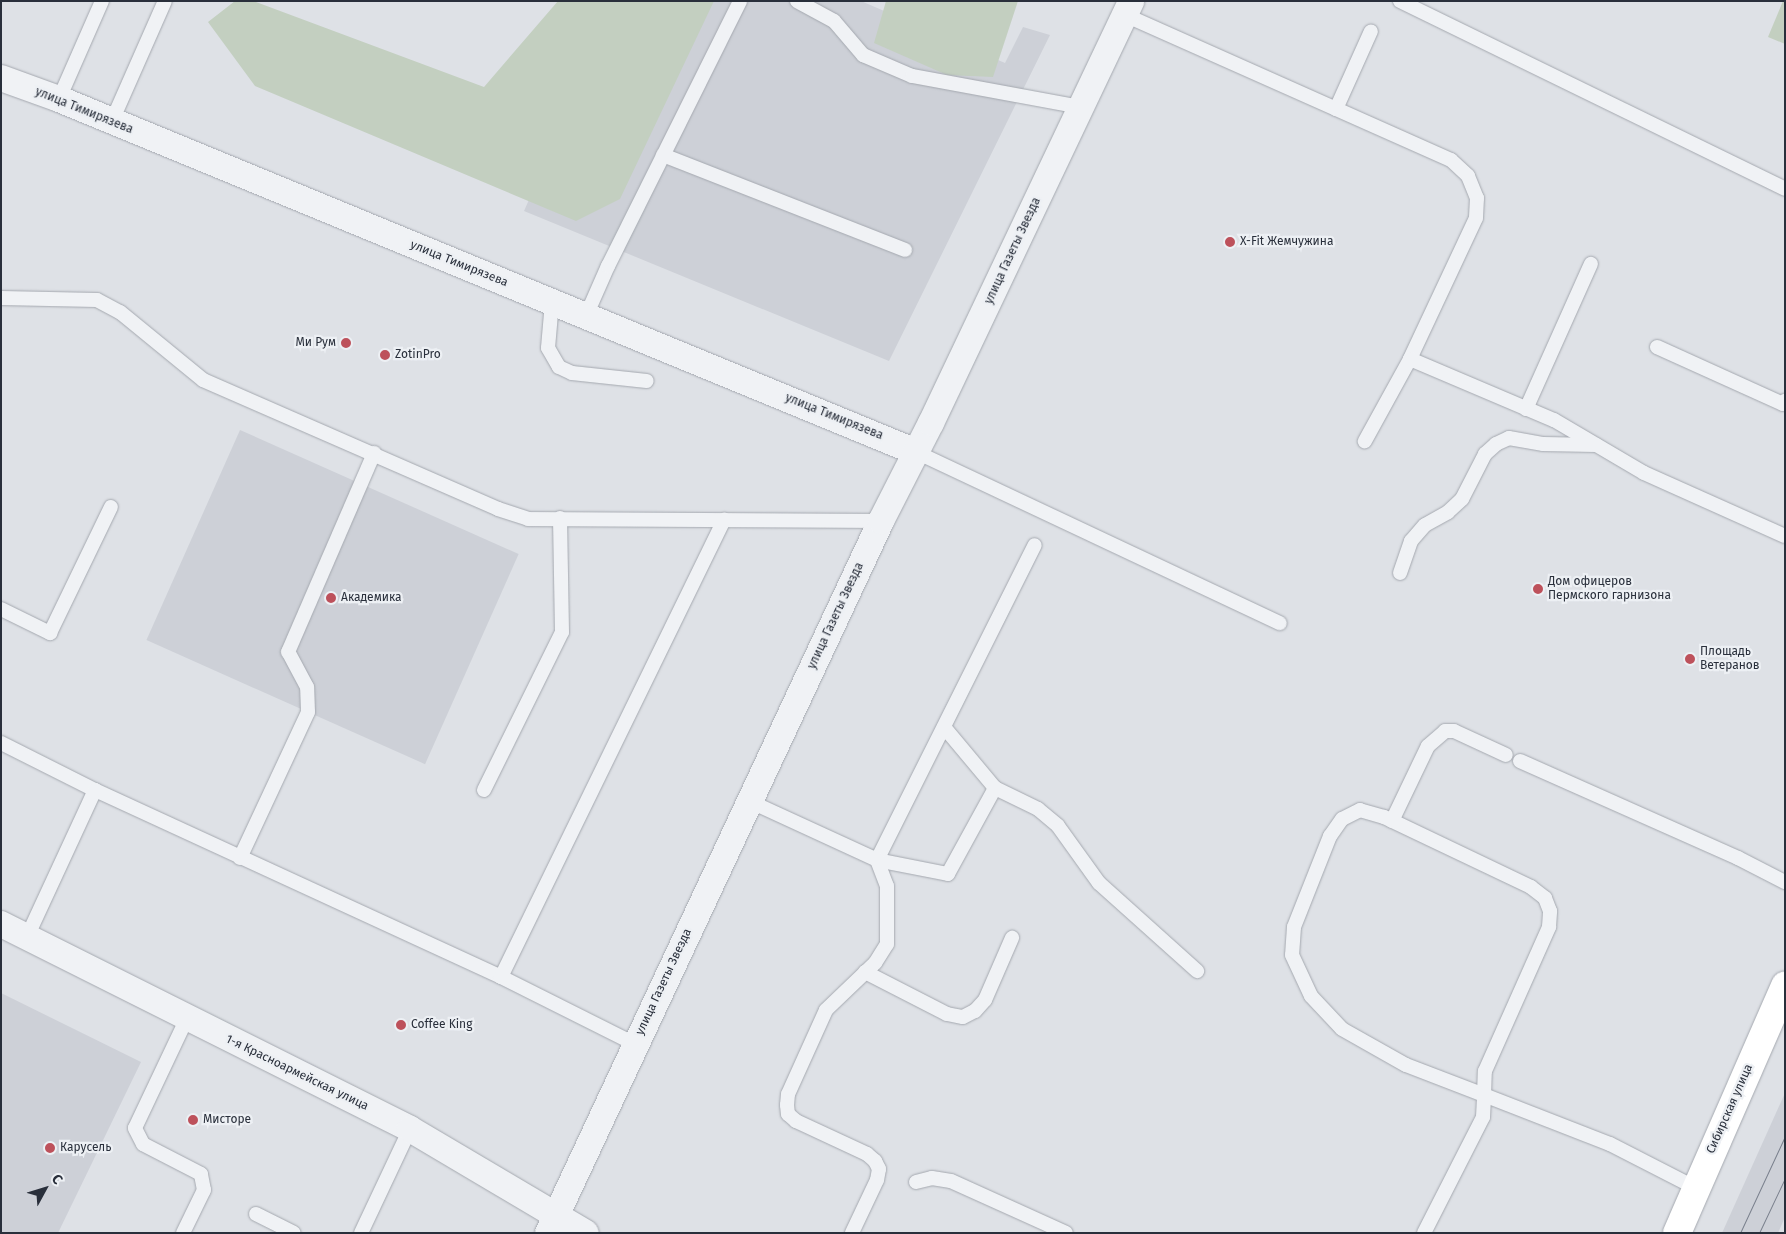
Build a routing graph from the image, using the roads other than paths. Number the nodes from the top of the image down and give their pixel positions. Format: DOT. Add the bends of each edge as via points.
graph roads {
  1 [pos="102,1"];
  2 [pos="165,1"];
  3 [pos="740,1"];
  4 [pos="797,1"];
  5 [pos="1400,1"];
  6 [pos="1428,7"];
  7 [pos="1128,8"];
  8 [pos="1371,31"];
  9 [pos="1,78"];
  10 [pos="60,99"];
  11 [pos="1081,107"];
  12 [pos="1336,109"];
  13 [pos="112,122"];
  14 [pos="663,155"];
  15 [pos="1785,189"];
  16 [pos="905,250"];
  17 [pos="1591,264"];
  18 [pos="1,298"];
  19 [pos="552,302"];
  20 [pos="586,316"];
  21 [pos="1657,347"];
  22 [pos="1410,359"];
  23 [pos="647,381"];
  24 [pos="1785,401"];
  25 [pos="1526,409"];
  26 [pos="1365,441"];
  27 [pos="1597,445"];
  28 [pos="916,452"];
  29 [pos="374,453"];
  30 [pos="111,507"];
  31 [pos="560,518"];
  32 [pos="724,520"];
  33 [pos="880,522"];
  34 [pos="1785,536"];
  35 [pos="1036,546"];
  36 [pos="1400,573"];
  37 [pos="1,609"];
  38 [pos="1280,623"];
  39 [pos="944,727"];
  40 [pos="1,743"];
  41 [pos="1506,755"];
  42 [pos="1520,761"];
  43 [pos="995,788"];
  44 [pos="95,790"];
  45 [pos="484,790"];
  46 [pos="749,801"];
  47 [pos="1392,821"];
  48 [pos="240,858"];
  49 [pos="877,860"];
  50 [pos="1785,882"];
  51 [pos="1,924"];
  52 [pos="27,937"];
  53 [pos="1012,938"];
  54 [pos="1198,971"];
  55 [pos="865,972"];
  56 [pos="501,977"];
  57 [pos="1785,986"];
  58 [pos="187,1018"];
  59 [pos="635,1044"];
  60 [pos="1484,1095"];
  61 [pos="410,1129"];
  62 [pos="916,1182"];
  63 [pos="1696,1188"];
  64 [pos="256,1214"];
  65 [pos="552,1224"];
  66 [pos="183,1233"];
  67 [pos="294,1233"];
  68 [pos="361,1233"];
  69 [pos="586,1233"];
  70 [pos="852,1233"];
  71 [pos="1066,1233"];
  72 [pos="1424,1233"];
  73 [pos="1677,1233"];
  1 -- 10 [label="lane"];
  2 -- 13 [label="lane"];
  3 -- 14 [label="lane"];
  4 -- 11 [label="lane" via="834,20 863,55 912,76"];
  5 -- 6 [label="lane"];
  6 -- 15 [label="lane"];
  7 -- 11 [label="street, улица Газеты Звезда"];
  7 -- 12 [label="lane"];
  8 -- 12 [label="lane"];
  9 -- 10 [label="street, улица Тимирязева"];
  10 -- 13 [label="street, улица Тимирязева"];
  11 -- 28 [label="street, улица Газеты Звезда"];
  12 -- 22 [label="lane" via="1451,160 1468,176 1477,198 1476,218"];
  13 -- 19 [label="street, улица Тимирязева"];
  14 -- 16 [label="lane"];
  14 -- 20 [label="lane"];
  17 -- 25 [label="lane"];
  18 -- 29 [label="lane" via="97,300 120,312 203,380"];
  19 -- 20 [label="street, улица Тимирязева"];
  19 -- 23 [label="lane" via="548,348 559,367 572,373"];
  20 -- 28 [label="street, улица Тимирязева"];
  21 -- 24 [label="lane" via="1783,404"];
  22 -- 25 [label="lane"];
  22 -- 26 [label="lane"];
  25 -- 27 [label="lane"];
  27 -- 34 [label="lane" via="1644,473"];
  27 -- 36 [label="lane" via="1543,444 1508,438 1496,444 1485,454 1462,499 1448,512 1425,525 1411,541"];
  28 -- 33 [label="street, улица Газеты Звезда"];
  28 -- 38 [label="lane"];
  29 -- 31 [label="lane" via="498,509 528,519"];
  29 -- 48 [label="lane" via="288,652 307,687 308,712"];
  30 -- 37 [label="lane" via="50,633"];
  31 -- 32 [label="lane"];
  31 -- 45 [label="lane" via="562,632"];
  32 -- 33 [label="lane"];
  32 -- 56 [label="lane"];
  33 -- 46 [label="street, улица Газеты Звезда"];
  35 -- 39 [label="lane"];
  39 -- 43 [label="lane"];
  39 -- 49 [label="lane"];
  40 -- 44 [label="lane"];
  41 -- 47 [label="lane" via="1454,730 1445,731 1428,746"];
  42 -- 50 [label="lane"];
  43 -- 49 [label="lane" via="948,874"];
  43 -- 54 [label="lane" via="1038,810 1058,826 1099,883"];
  44 -- 48 [label="lane"];
  44 -- 52 [label="lane"];
  46 -- 49 [label="lane"];
  46 -- 59 [label="street, улица Газеты Звезда"];
  47 -- 60 [label="lane" via="1531,887 1545,898 1550,911 1549,927 1485,1071"];
  47 -- 60 [label="lane" via="1360,810 1342,819 1330,836 1294,927 1292,955 1311,996 1342,1029 1406,1064"];
  48 -- 56 [label="lane"];
  49 -- 55 [label="lane" via="887,886 887,944"];
  51 -- 52 [label="street, 1-я Красноармейская улица"];
  52 -- 58 [label="street, 1-я Красноармейская улица"];
  53 -- 55 [label="lane" via="985,1000 975,1011 963,1017 947,1014"];
  55 -- 70 [label="lane" via="826,1010 786,1105 788,1114 796,1121 867,1154 875,1161 879,1169 877,1180"];
  56 -- 59 [label="lane"];
  57 -- 63 [label="main road, Сибирская улица"];
  58 -- 61 [label="street, 1-я Красноармейская улица"];
  58 -- 66 [label="lane" via="135,1128 144,1144 201,1174 204,1190"];
  59 -- 65 [label="street, улица Газеты Звезда"];
  60 -- 63 [label="lane" via="1610,1144"];
  60 -- 72 [label="lane" via="1483,1118"];
  61 -- 65 [label="street, 1-я Красноармейская улица"];
  61 -- 68 [label="lane"];
  62 -- 71 [label="lane" via="932,1178 951,1181"];
  63 -- 73 [label="main road, Сибирская улица"];
  64 -- 67 [label="lane"];
  65 -- 69 [label="street, 1-я Красноармейская улица"];
}
